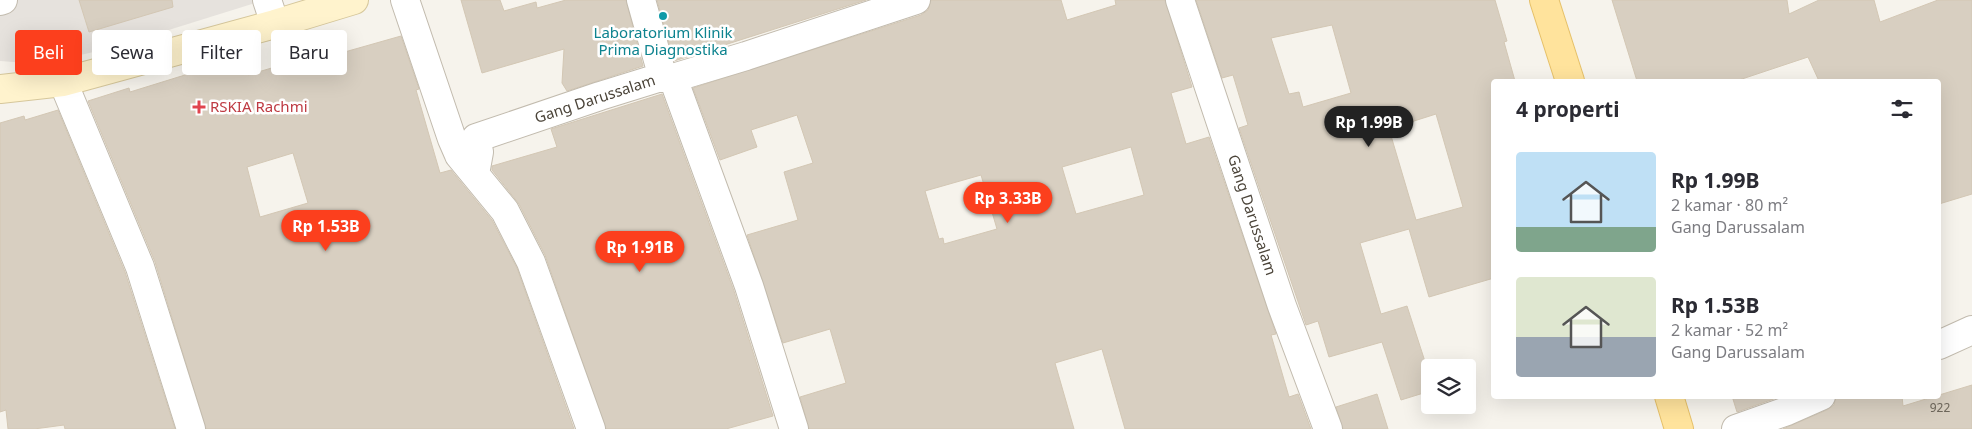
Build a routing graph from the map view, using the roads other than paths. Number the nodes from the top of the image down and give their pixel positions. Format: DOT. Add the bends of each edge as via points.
graph roads {
  1 [pos="354,0"];
  2 [pos="405,0"];
  3 [pos="641,0"];
  4 [pos="916,0"];
  5 [pos="1180,0"];
  6 [pos="1544,0"];
  7 [pos="271,12"];
  8 [pos="668,78"];
  9 [pos="1569,79"];
  10 [pos="63,82"];
  11 [pos="0,89"];
  12 [pos="467,164"];
  13 [pos="1972,330"];
  14 [pos="1941,344"];
  15 [pos="1670,399"];
  16 [pos="1815,399"];
  17 [pos="191,429"];
  18 [pos="590,429"];
  19 [pos="794,429"];
  20 [pos="1328,429"];
  21 [pos="1679,429"];
  22 [pos="1736,429"];
  1 -- 7 [label="main road"];
  2 -- 12 [label="street" via="452,140"];
  3 -- 8 [label="street"];
  4 -- 8 [label="street, Gang Darussalam"];
  5 -- 20 [label="street, Gang Darussalam" via="1282,306"];
  6 -- 9 [label="main road"];
  7 -- 10 [label="main road"];
  8 -- 12 [label="street, Gang Darussalam" via="600,96 476,138 479,152"];
  8 -- 19 [label="street" via="749,286"];
  10 -- 11 [label="main road"];
  10 -- 17 [label="street" via="140,267"];
  12 -- 18 [label="street" via="504,211 531,262"];
  13 -- 14 [label="street"];
  15 -- 21 [label="main road"];
  16 -- 22 [label="street"];
}
